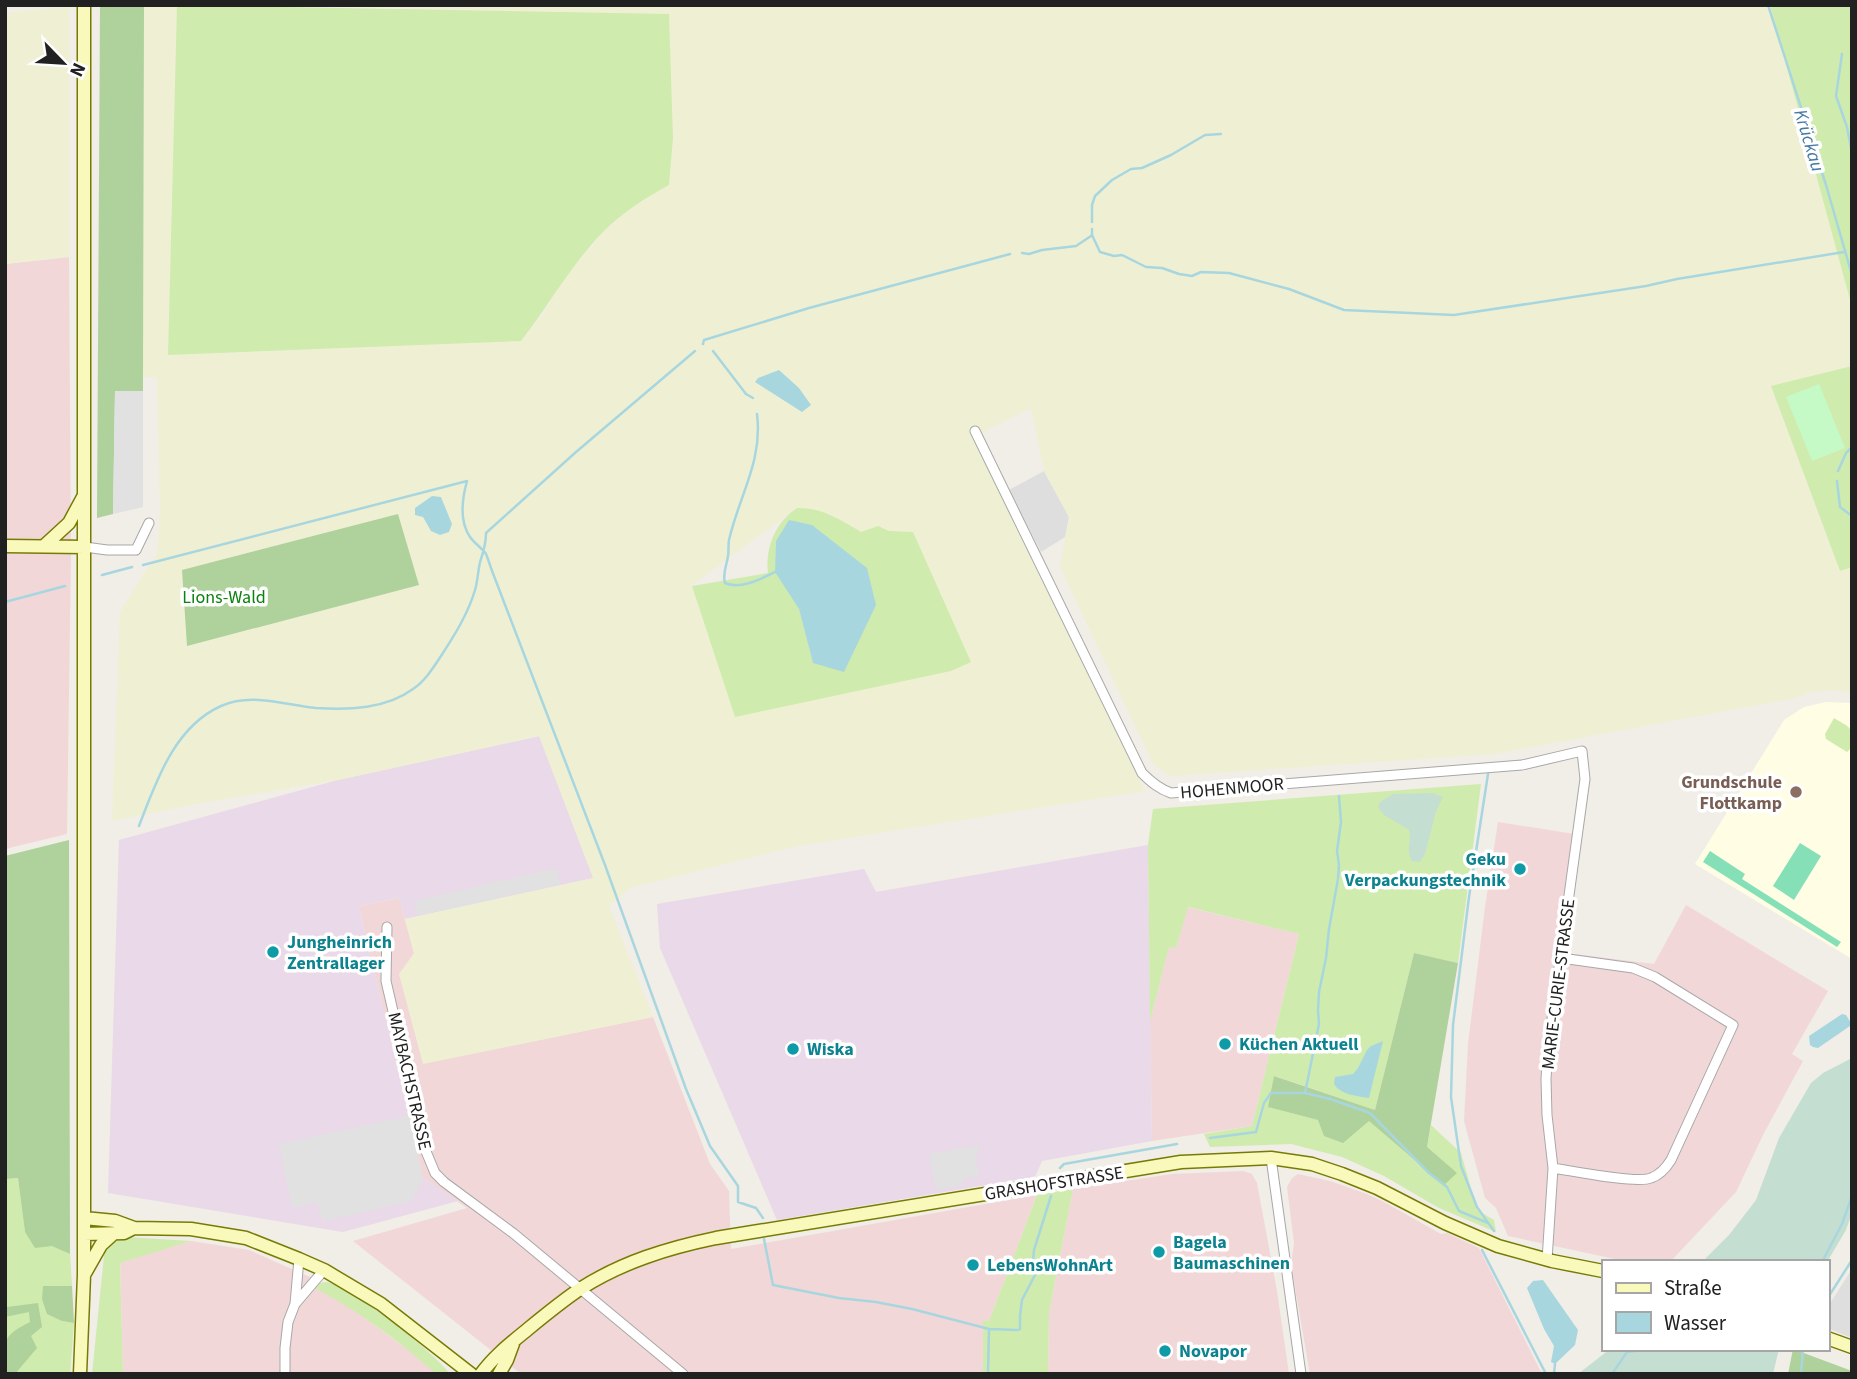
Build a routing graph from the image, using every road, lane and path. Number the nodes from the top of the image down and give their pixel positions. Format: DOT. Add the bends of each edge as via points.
graph roads {
  1 [pos="84,5"];
  2 [pos="975,432"];
  3 [pos="85,494"];
  4 [pos="149,523"];
  5 [pos="5,546"];
  6 [pos="44,546"];
  7 [pos="85,547"];
  8 [pos="1581,751"];
  9 [pos="387,928"];
  10 [pos="1562,958"];
  11 [pos="1271,1158"];
  12 [pos="1553,1168"];
  13 [pos="84,1218"];
  14 [pos="134,1228"];
  15 [pos="84,1234"];
  16 [pos="112,1235"];
  17 [pos="299,1259"];
  18 [pos="1547,1260"];
  19 [pos="324,1270"];
  20 [pos="1602,1271"];
  21 [pos="84,1275"];
  22 [pos="580,1289"];
  23 [pos="295,1304"];
  24 [pos="1829,1339"];
  25 [pos="514,1341"];
  26 [pos="1852,1347"];
  27 [pos="446,1354"];
  28 [pos="80,1374"];
  29 [pos="285,1374"];
  30 [pos="456,1374"];
  31 [pos="471,1374"];
  32 [pos="481,1374"];
  33 [pos="499,1374"];
  34 [pos="682,1374"];
  35 [pos="1301,1374"];
  1 -- 3 [label="main road"];
  2 -- 8 [label="street, HOHENMOOR" via="1142,773 1163,790 1171,793 1522,765"];
  3 -- 6 [label="main road" via="69,523"];
  3 -- 7 [label="main road"];
  4 -- 7 [label="street" via="136,550"];
  5 -- 6 [label="main road"];
  6 -- 7 [label="main road"];
  7 -- 13 [label="main road"];
  8 -- 10 [label="street, MARIE-CURIE-STRASSE" via="1585,779"];
  9 -- 22 [label="street, MAYBACHSTRASSE" via="386,981 425,1149 435,1173"];
  10 -- 12 [label="street, MARIE-CURIE-STRASSE" via="1546,1079"];
  10 -- 12 [label="street" via="1643,971 1733,1025 1671,1160 1659,1174 1635,1180"];
  11 -- 18 [label="main road, GRASHOFSTRASSE" via="1342,1174 1444,1223"];
  11 -- 22 [label="main road, GRASHOFSTRASSE" via="1181,1162 716,1238 655,1253"];
  11 -- 35 [label="street"];
  12 -- 18 [label="street, MARIE-CURIE-STRASSE"];
  13 -- 14 [label="main road"];
  13 -- 15 [label="main road"];
  14 -- 16 [label="main road"];
  14 -- 17 [label="main road" via="191,1229 246,1238"];
  15 -- 16 [label="main road"];
  15 -- 21 [label="main road"];
  16 -- 21 [label="main road"];
  17 -- 19 [label="main road"];
  17 -- 23 [label="street"];
  18 -- 20 [label="main road, GRASHOFSTRASSE"];
  19 -- 23 [label="street"];
  19 -- 27 [label="main road" via="381,1304"];
  21 -- 28 [label="main road"];
  22 -- 25 [label="main road, GRASHOFSTRASSE"];
  22 -- 34 [label="street, MAYBACHSTRASSE"];
  23 -- 29 [label="street" via="288,1322"];
  24 -- 26 [label="main road"];
  25 -- 32 [label="main road, GRASHOFSTRASSE" via="491,1359"];
  25 -- 33 [label="main road, GRASHOFSTRASSE"];
  27 -- 30 [label="main road"];
  27 -- 31 [label="main road"];
}
